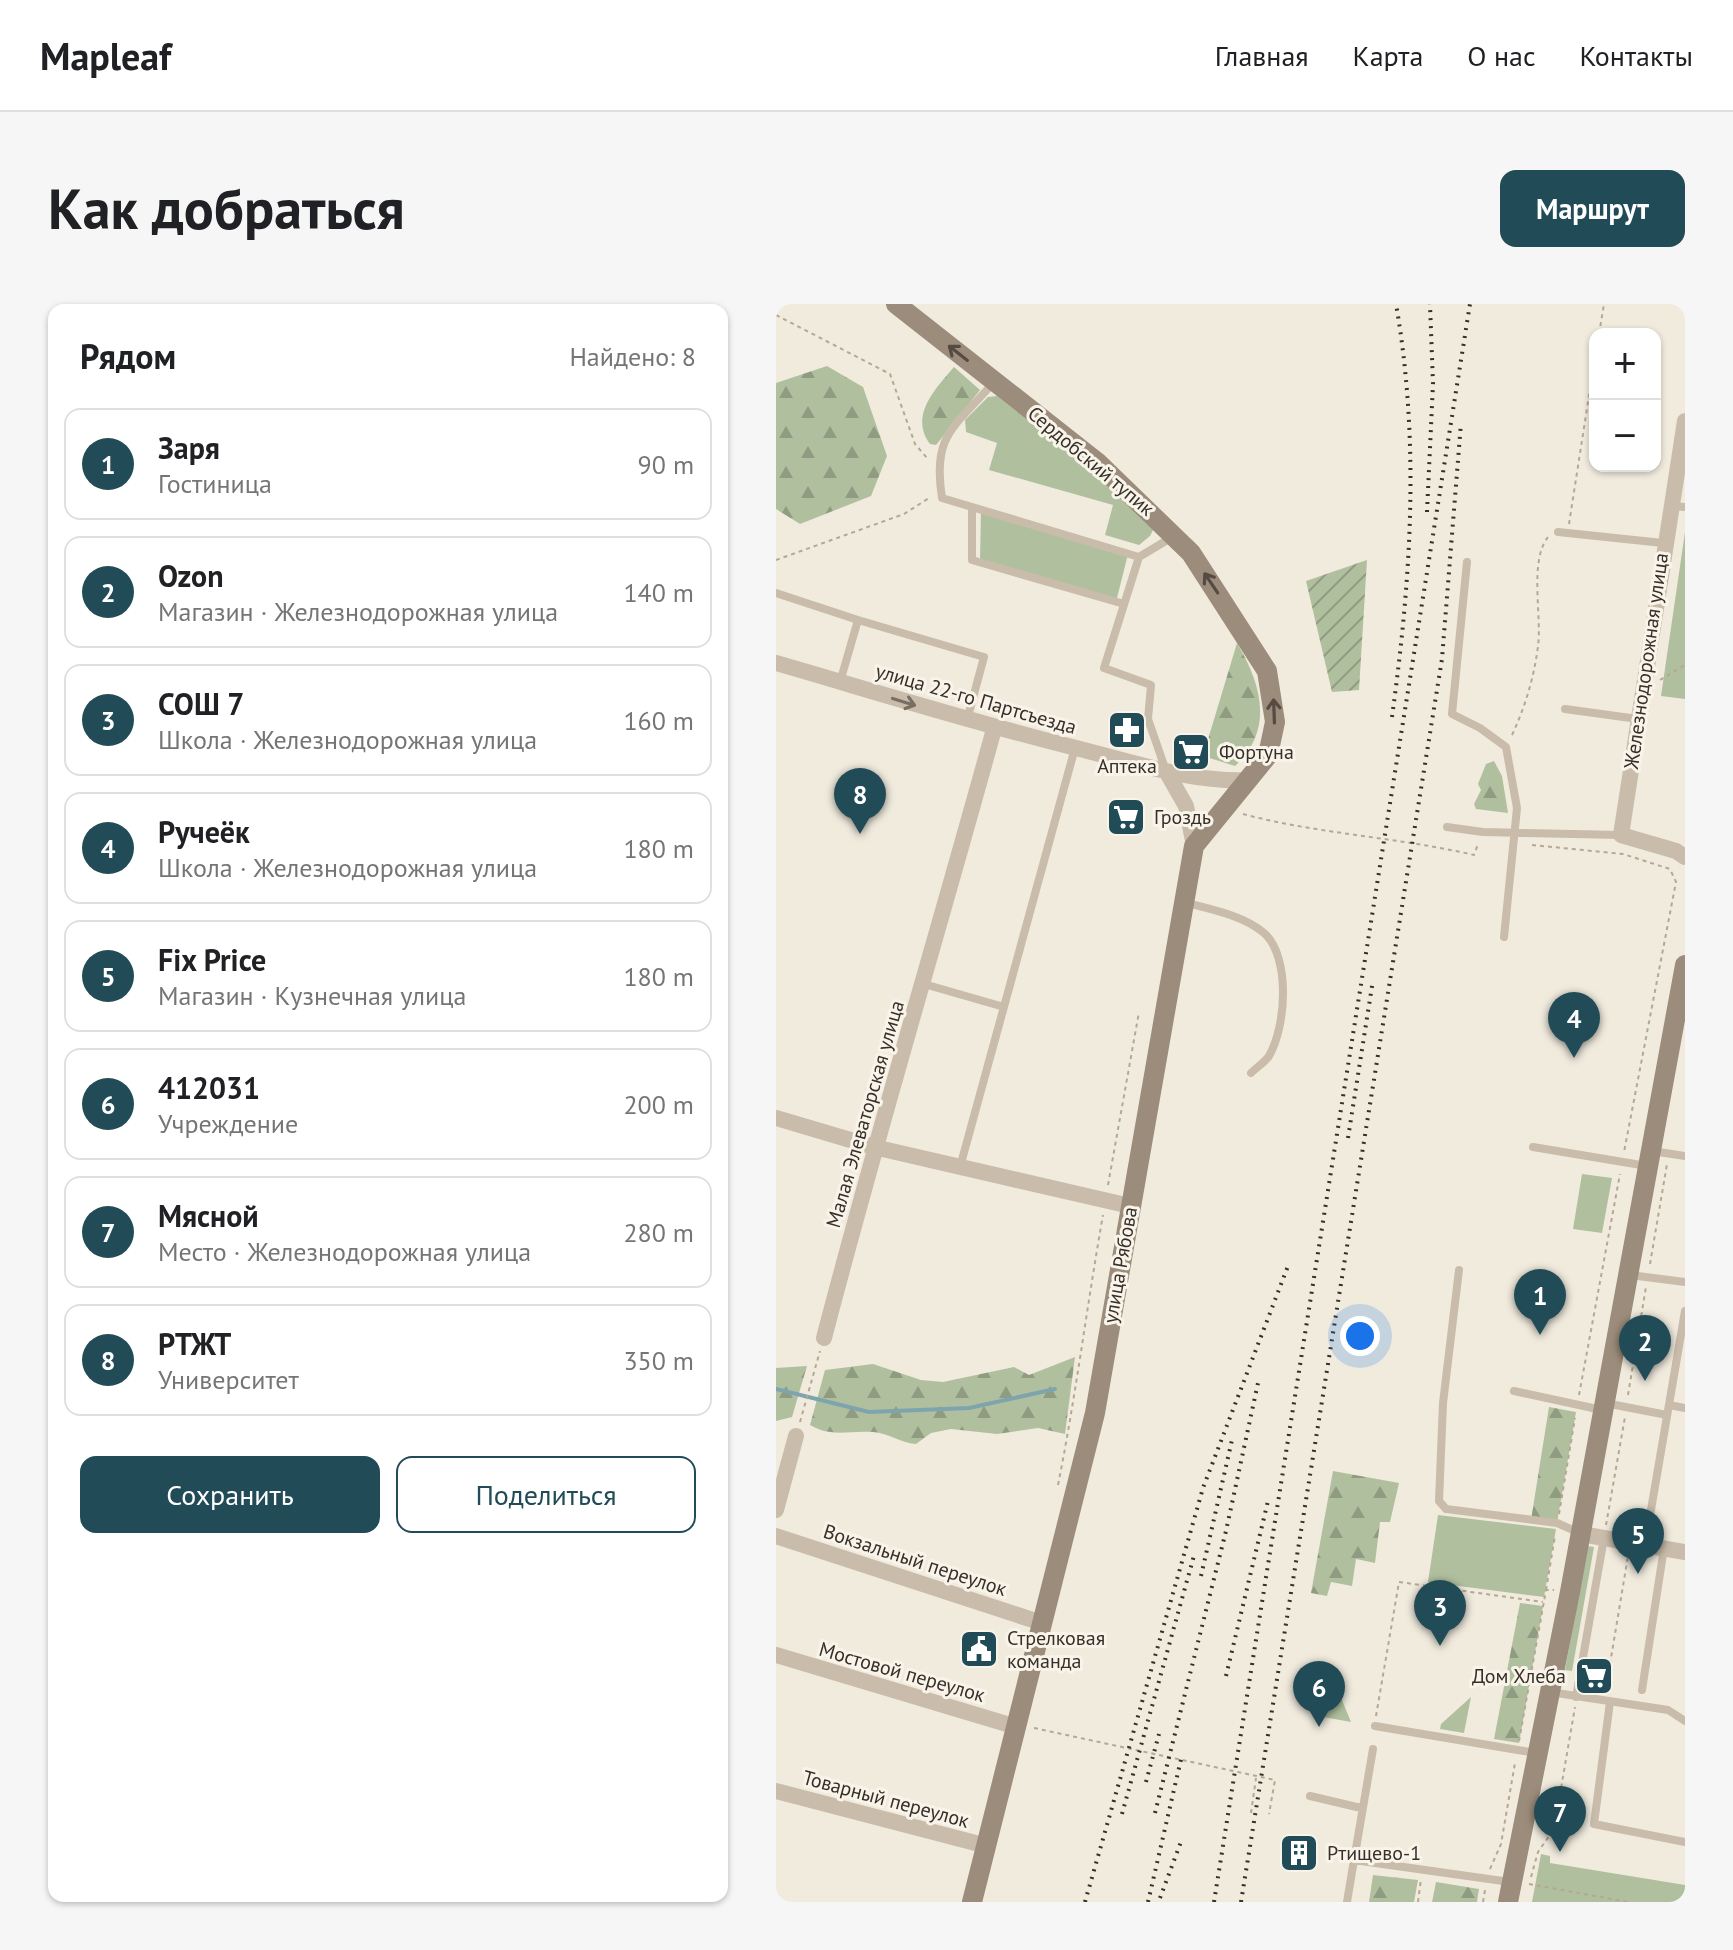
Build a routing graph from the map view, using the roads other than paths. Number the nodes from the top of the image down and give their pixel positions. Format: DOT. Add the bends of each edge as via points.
graph roads {
  1 [pos="896,304"];
  2 [pos="994,382"];
  3 [pos="1685,421"];
  4 [pos="972,507"];
  5 [pos="1679,507"];
  6 [pos="1558,532"];
  7 [pos="1175,536"];
  8 [pos="1663,543"];
  9 [pos="1139,557"];
  10 [pos="1467,562"];
  11 [pos="776,593"];
  12 [pos="1124,604"];
  13 [pos="858,620"];
  14 [pos="1255,648"];
  15 [pos="776,663"];
  16 [pos="840,682"];
  17 [pos="1565,709"];
  18 [pos="1638,719"];
  19 [pos="967,721"];
  20 [pos="994,729"];
  21 [pos="1075,748"];
  22 [pos="1166,771"];
  23 [pos="1250,780"];
  24 [pos="1447,827"];
  25 [pos="1515,833"];
  26 [pos="1621,835"];
  27 [pos="1194,846"];
  28 [pos="1685,857"];
  29 [pos="1183,902"];
  30 [pos="1504,937"];
  31 [pos="1685,965"];
  32 [pos="924,984"];
  33 [pos="1004,1007"];
  34 [pos="1679,1029"];
  35 [pos="1251,1073"];
  36 [pos="776,1118"];
  37 [pos="874,1147"];
  38 [pos="1533,1147"];
  39 [pos="1685,1156"];
  40 [pos="1656,1157"];
  41 [pos="960,1167"];
  42 [pos="1130,1206"];
  43 [pos="1459,1270"];
  44 [pos="1638,1276"];
  45 [pos="1685,1282"];
  46 [pos="1685,1311"];
  47 [pos="824,1338"];
  48 [pos="1514,1391"];
  49 [pos="1604,1407"];
  50 [pos="1685,1408"];
  51 [pos="1668,1410"];
  52 [pos="796,1436"];
  53 [pos="776,1510"];
  54 [pos="1581,1534"];
  55 [pos="776,1536"];
  56 [pos="1604,1538"];
  57 [pos="1638,1544"];
  58 [pos="1664,1548"];
  59 [pos="1685,1552"];
  60 [pos="1042,1623"];
  61 [pos="776,1655"];
  62 [pos="1642,1690"];
  63 [pos="1550,1692"];
  64 [pos="1576,1697"];
  65 [pos="1607,1702"];
  66 [pos="1685,1721"];
  67 [pos="1375,1726"];
  68 [pos="1017,1727"];
  69 [pos="1373,1749"];
  70 [pos="1527,1751"];
  71 [pos="776,1791"];
  72 [pos="1310,1796"];
  73 [pos="1361,1808"];
  74 [pos="1685,1842"];
  75 [pos="987,1846"];
  76 [pos="1354,1860"];
  77 [pos="1519,1890"];
  78 [pos="972,1902"];
  79 [pos="1347,1902"];
  2 -- 1 [label="street, Сердобский тупик, one-way"];
  2 -- 4 [label="lane" via="944,441 937,467 942,498"];
  2 -- 7 [label="street, Сердобский тупик" via="1097,462"];
  3 -- 5 [label="street, Железнодорожная улица"];
  4 -- 9 [label="lane"];
  4 -- 12 [label="lane" via="972,560"];
  5 -- 8 [label="street, Железнодорожная улица"];
  6 -- 8 [label="lane"];
  7 -- 9 [label="lane"];
  14 -- 7 [label="street, Сердобский тупик, one-way"];
  8 -- 18 [label="street, Железнодорожная улица"];
  9 -- 12 [label="lane"];
  10 -- 25 [label="lane" via="1452,714 1506,747 1517,808"];
  11 -- 13 [label="lane"];
  12 -- 22 [label="lane" via="1104,668 1151,685 1148,719"];
  13 -- 16 [label="lane"];
  13 -- 19 [label="lane" via="984,657"];
  23 -- 14 [label="street, улица Рябова, one-way" via="1268,755 1275,722 1267,671"];
  15 -- 16 [label="street, улица 22-го Партсъезда"];
  16 -- 19 [label="street, улица 22-го Партсъезда, one-way"];
  17 -- 18 [label="lane"];
  18 -- 26 [label="street, Железнодорожная улица"];
  19 -- 20 [label="street, улица 22-го Партсъезда"];
  20 -- 21 [label="street, улица 22-го Партсъезда"];
  20 -- 32 [label="street, Малая Элеваторская улица"];
  21 -- 22 [label="street, улица 22-го Партсъезда"];
  21 -- 33 [label="lane"];
  22 -- 23 [label="street, улица 22-го Партсъезда" via="1225,782"];
  22 -- 27 [label="street" via="1186,806"];
  23 -- 27 [label="street, улица Рябова"];
  24 -- 25 [label="lane"];
  25 -- 26 [label="lane"];
  25 -- 30 [label="lane"];
  26 -- 28 [label="street"];
  27 -- 29 [label="street, улица Рябова"];
  29 -- 35 [label="lane" via="1263,932 1277,949 1284,979 1281,1011 1269,1055"];
  29 -- 42 [label="street, улица Рябова"];
  31 -- 34 [label="street"];
  32 -- 33 [label="lane"];
  32 -- 37 [label="street, Малая Элеваторская улица"];
  33 -- 41 [label="lane"];
  34 -- 40 [label="street"];
  36 -- 37 [label="street"];
  37 -- 41 [label="street"];
  37 -- 47 [label="street, Малая Элеваторская улица"];
  38 -- 40 [label="lane"];
  39 -- 40 [label="lane"];
  40 -- 44 [label="street"];
  41 -- 42 [label="street"];
  42 -- 60 [label="street, улица Рябова" via="1095,1413"];
  43 -- 54 [label="lane" via="1443,1403 1439,1501 1446,1509 1557,1523"];
  44 -- 45 [label="lane"];
  44 -- 49 [label="street"];
  46 -- 51 [label="lane"];
  48 -- 49 [label="lane"];
  49 -- 51 [label="lane"];
  49 -- 54 [label="street"];
  50 -- 51 [label="lane"];
  51 -- 57 [label="lane"];
  52 -- 53 [label="street"];
  54 -- 56 [label="street"];
  54 -- 63 [label="street"];
  55 -- 60 [label="street, Вокзальный переулок"];
  56 -- 57 [label="street"];
  56 -- 64 [label="lane"];
  57 -- 58 [label="street"];
  58 -- 59 [label="street"];
  58 -- 62 [label="lane"];
  60 -- 68 [label="street, улица Рябова"];
  61 -- 68 [label="street, Мостовой переулок"];
  63 -- 64 [label="lane"];
  63 -- 70 [label="street"];
  64 -- 65 [label="lane"];
  65 -- 66 [label="lane" via="1668,1710"];
  65 -- 74 [label="lane" via="1594,1824"];
  67 -- 70 [label="lane"];
  68 -- 75 [label="street, улица Рябова"];
  69 -- 73 [label="lane"];
  70 -- 77 [label="street"];
  71 -- 75 [label="street, Товарный переулок"];
  72 -- 73 [label="lane"];
  73 -- 76 [label="lane"];
  75 -- 78 [label="street, улица Рябова"];
  76 -- 77 [label="lane" via="1487,1878"];
  76 -- 79 [label="lane"];
}
